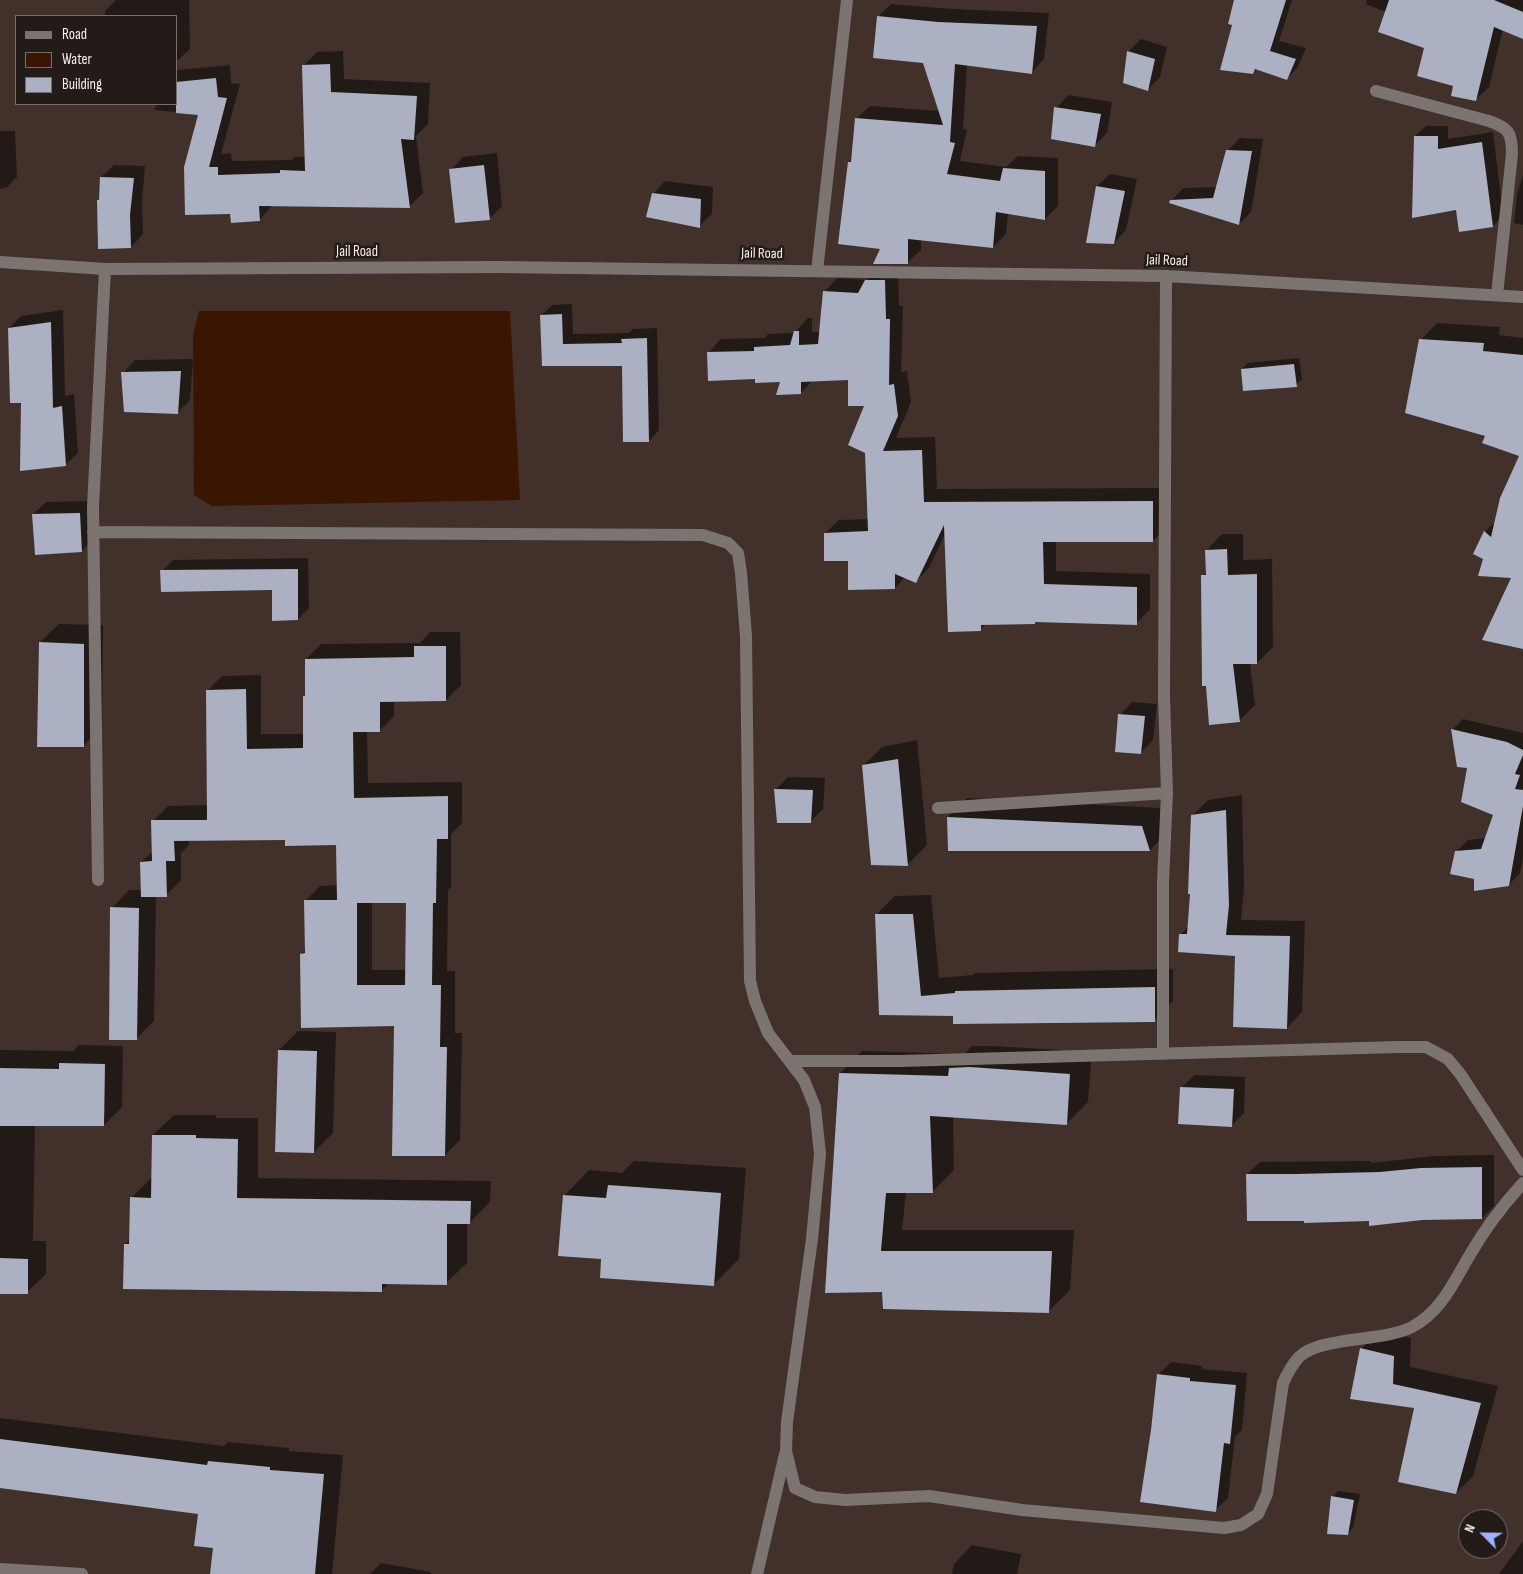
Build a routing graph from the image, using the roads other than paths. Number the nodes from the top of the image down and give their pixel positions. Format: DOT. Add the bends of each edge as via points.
graph roads {
  1 [pos="847,0"];
  2 [pos="1376,91"];
  3 [pos="0,262"];
  4 [pos="105,269"];
  5 [pos="817,271"];
  6 [pos="1166,276"];
  7 [pos="1497,295"];
  8 [pos="1523,297"];
  9 [pos="94,532"];
  10 [pos="1167,793"];
  11 [pos="938,808"];
  12 [pos="98,880"];
  13 [pos="1163,1054"];
  14 [pos="791,1061"];
  15 [pos="1523,1170"];
  16 [pos="1523,1183"];
  17 [pos="786,1451"];
  18 [pos="0,1569"];
  19 [pos="82,1574"];
  20 [pos="757,1574"];
  1 -- 5 [label="street"];
  2 -- 7 [label="street" via="1488,121 1509,131 1512,154"];
  3 -- 4 [label="street, Jail Road"];
  4 -- 5 [label="street, Jail Road" via="500,267"];
  4 -- 9 [label="street"];
  5 -- 6 [label="street, Jail Road"];
  6 -- 7 [label="street, Jail Road"];
  6 -- 10 [label="street" via="1164,696"];
  7 -- 8 [label="street, Jail Road"];
  9 -- 12 [label="street"];
  9 -- 14 [label="street" via="703,535 728,543 738,553 742,573 746,636 750,981 768,1033"];
  10 -- 11 [label="street"];
  10 -- 13 [label="street" via="1163,882"];
  13 -- 14 [label="street"];
  13 -- 15 [label="street" via="1426,1047 1448,1059 1461,1075"];
  14 -- 17 [label="street" via="804,1080 815,1107 820,1154 812,1239 786,1422"];
  16 -- 17 [label="street" via="1499,1210 1430,1316 1411,1328 1313,1350 1300,1356 1290,1368 1283,1383 1267,1494 1258,1514 1241,1525 1224,1528 1022,1510 929,1496 845,1500 815,1497 794,1488"];
  17 -- 20 [label="street"];
  18 -- 19 [label="street"];
}
